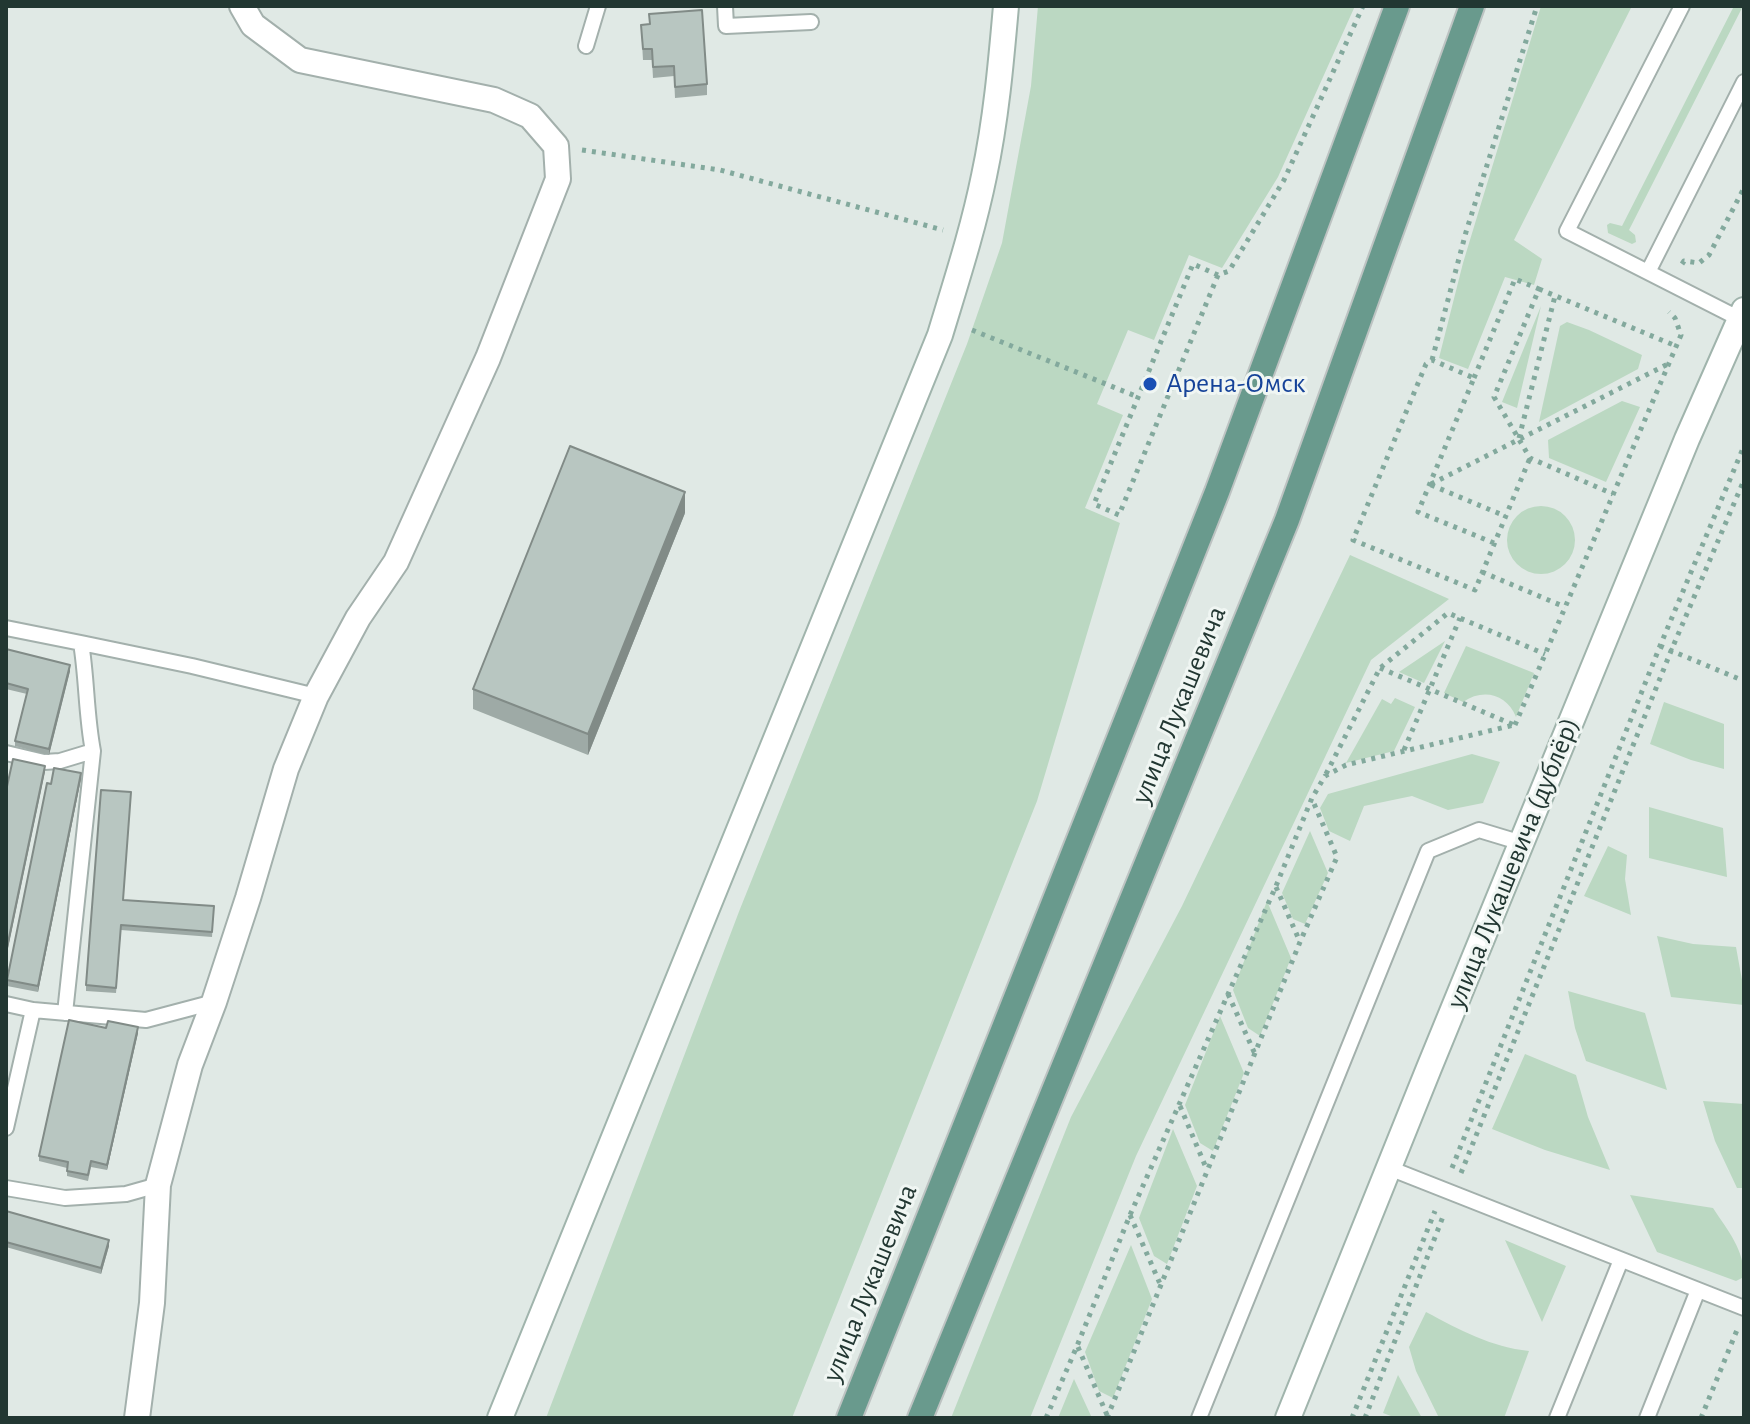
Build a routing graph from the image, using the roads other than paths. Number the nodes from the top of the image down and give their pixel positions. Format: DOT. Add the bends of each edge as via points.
graph roads {
  1 [pos="242,6"];
  2 [pos="598,6"];
  3 [pos="725,6"];
  4 [pos="1006,6"];
  5 [pos="1397,6"];
  6 [pos="1472,6"];
  7 [pos="1682,6"];
  8 [pos="811,22"];
  9 [pos="586,46"];
  10 [pos="1744,82"];
  11 [pos="1648,272"];
  12 [pos="1742,315"];
  13 [pos="6,628"];
  14 [pos="81,643"];
  15 [pos="316,696"];
  16 [pos="93,751"];
  17 [pos="6,753"];
  18 [pos="1522,843"];
  19 [pos="214,1002"];
  20 [pos="6,1004"];
  21 [pos="33,1010"];
  22 [pos="65,1013"];
  23 [pos="6,1128"];
  24 [pos="1389,1168"];
  25 [pos="158,1185"];
  26 [pos="6,1188"];
  27 [pos="1621,1260"];
  28 [pos="1698,1290"];
  29 [pos="1744,1308"];
  30 [pos="137,1418"];
  31 [pos="500,1418"];
  32 [pos="849,1418"];
  33 [pos="920,1418"];
  34 [pos="1199,1418"];
  35 [pos="1288,1418"];
  36 [pos="1557,1418"];
  37 [pos="1647,1418"];
  1 -- 15 [label="street" via="253,25 300,60 494,100 530,116 556,146 558,179 488,358 396,562"];
  2 -- 9 [label="lane"];
  3 -- 8 [label="lane" via="726,26"];
  4 -- 31 [label="street" via="985,175 940,335"];
  5 -- 32 [label="main road, улица Лукашевича" via="1217,492"];
  6 -- 33 [label="main road, улица Лукашевича" via="1287,520"];
  7 -- 11 [label="lane" via="1567,231"];
  10 -- 11 [label="lane"];
  11 -- 12 [label="lane"];
  12 -- 18 [label="street, улица Лукашевича (дублёр)"];
  13 -- 14 [label="lane"];
  14 -- 15 [label="lane"];
  14 -- 16 [label="lane"];
  15 -- 19 [label="street" via="286,769"];
  16 -- 17 [label="lane" via="44,762"];
  16 -- 22 [label="lane"];
  18 -- 24 [label="street, улица Лукашевича (дублёр)"];
  18 -- 34 [label="lane" via="1479,830 1428,851"];
  19 -- 22 [label="lane" via="146,1020"];
  19 -- 25 [label="street" via="190,1065"];
  20 -- 21 [label="lane"];
  21 -- 22 [label="lane"];
  21 -- 23 [label="lane"];
  24 -- 27 [label="lane"];
  24 -- 35 [label="street, улица Лукашевича (дублёр)"];
  25 -- 26 [label="lane" via="126,1194 65,1198"];
  25 -- 30 [label="street" via="152,1303"];
  27 -- 28 [label="lane"];
  27 -- 36 [label="lane"];
  28 -- 29 [label="lane"];
  28 -- 37 [label="lane"];
}
